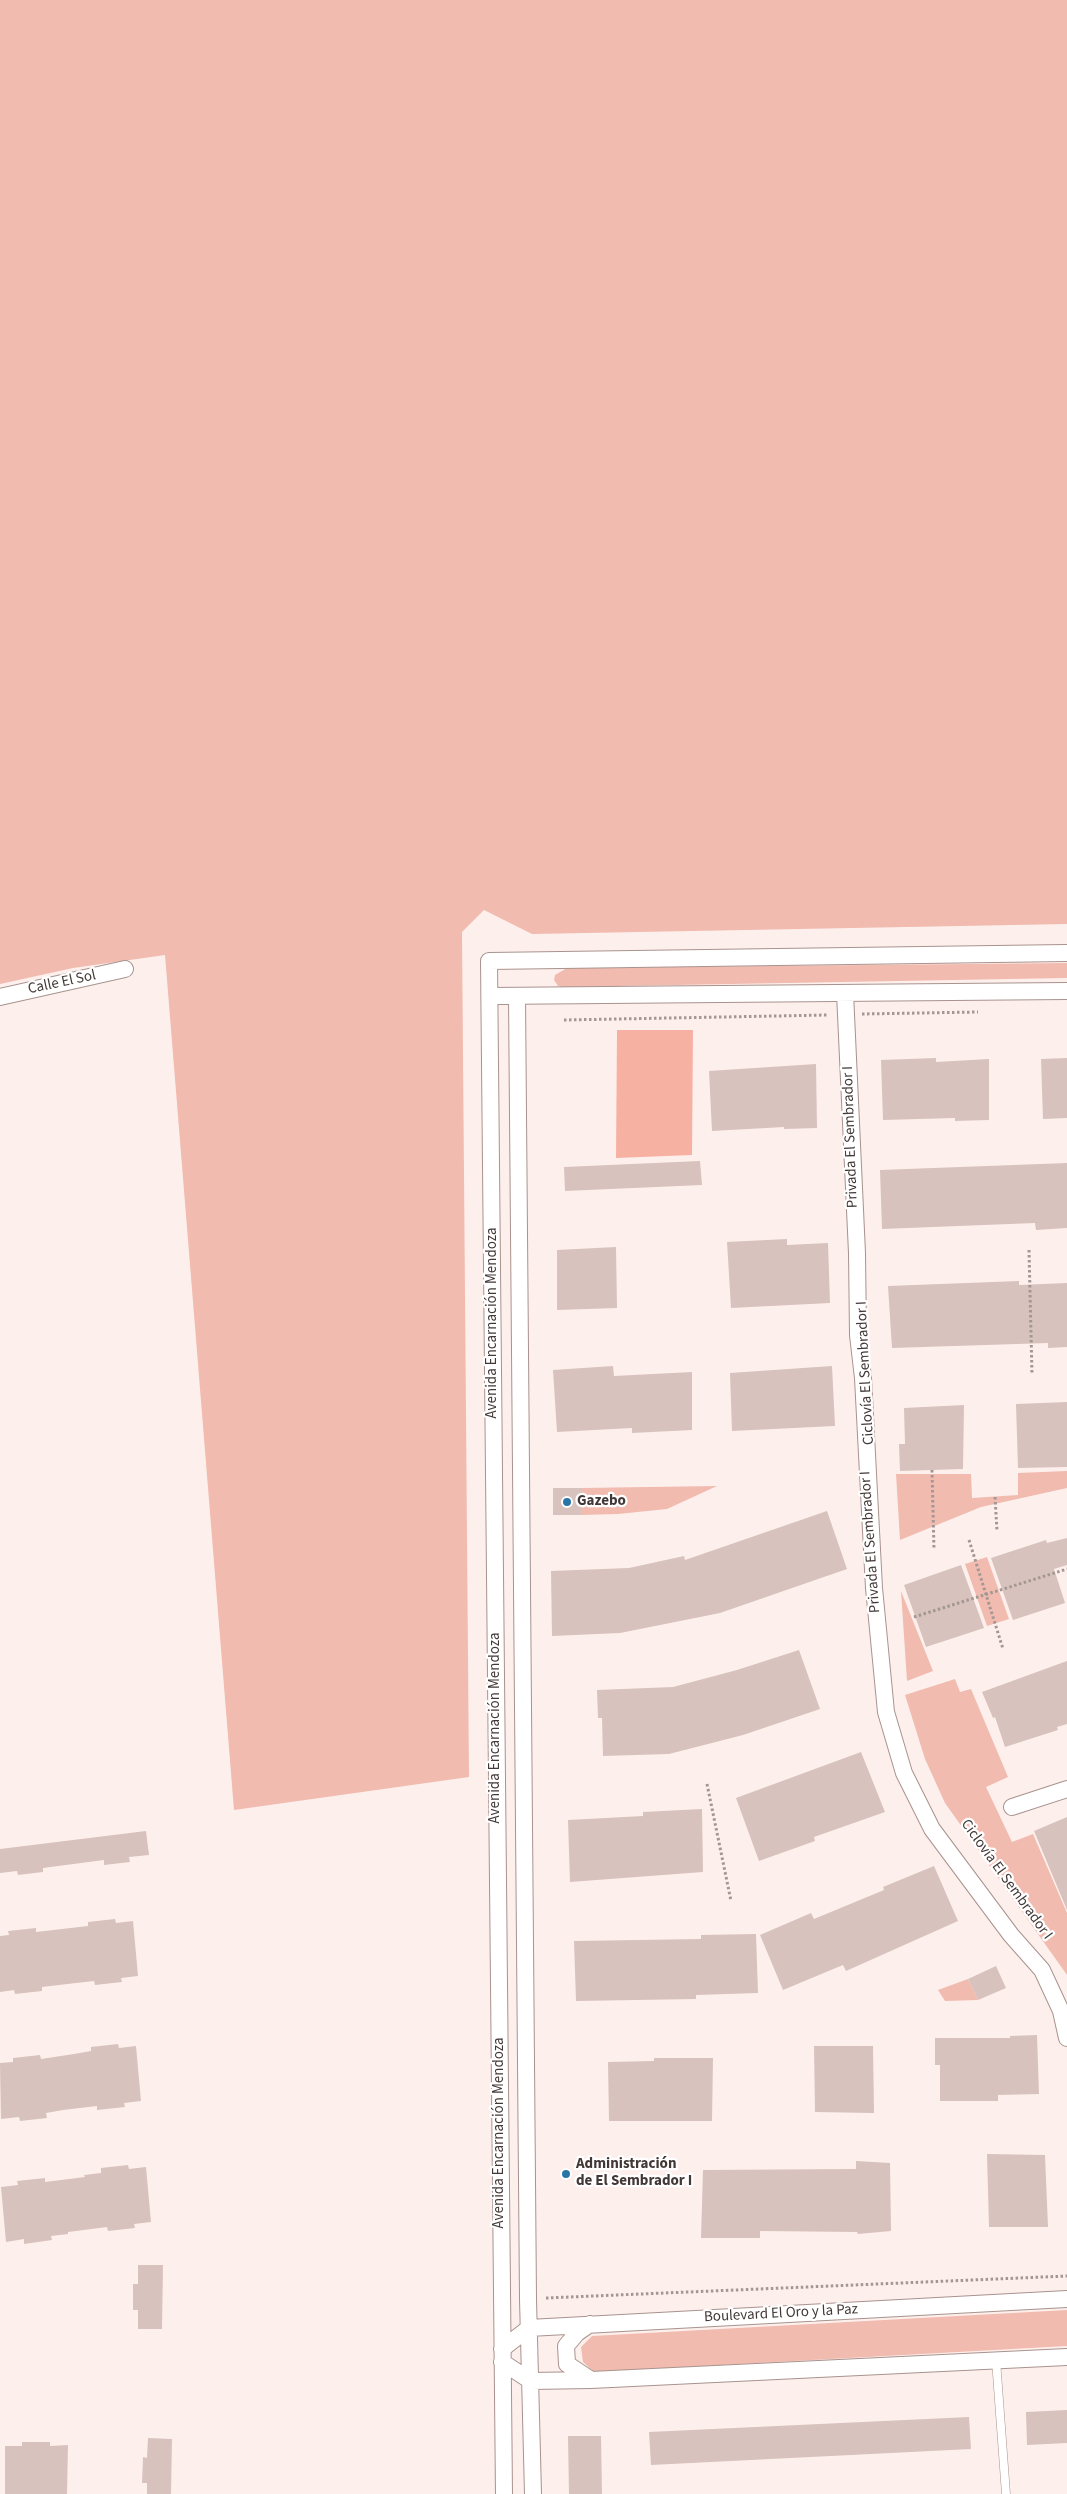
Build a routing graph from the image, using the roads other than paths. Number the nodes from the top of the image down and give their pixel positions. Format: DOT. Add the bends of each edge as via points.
graph roads {
  1 [pos="1067,953"];
  2 [pos="125,970"];
  3 [pos="1067,991"];
  4 [pos="845,993"];
  5 [pos="490,996"];
  6 [pos="517,996"];
  7 [pos="0,997"];
  8 [pos="1067,1789"];
  9 [pos="1012,1807"];
  10 [pos="1067,2038"];
  11 [pos="1067,2299"];
  12 [pos="590,2324"];
  13 [pos="529,2328"];
  14 [pos="502,2356"];
  15 [pos="1067,2356"];
  16 [pos="996,2360"];
  17 [pos="591,2380"];
  18 [pos="531,2381"];
  19 [pos="504,2494"];
  20 [pos="533,2494"];
  21 [pos="1006,2494"];
  1 -- 5 [label="street, Avenida Encarnación Mendoza" via="489,961"];
  2 -- 7 [label="street, Calle El Sol"];
  3 -- 4 [label="street"];
  4 -- 6 [label="street"];
  4 -- 10 [label="street, Privada El Sembrador I" via="858,1335 874,1588 886,1712 904,1773 932,1829 1011,1935 1042,1970 1061,2011"];
  5 -- 6 [label="street"];
  5 -- 14 [label="street, Avenida Encarnación Mendoza"];
  6 -- 13 [label="street, Avenida Encarnación Mendoza"];
  8 -- 9 [label="street"];
  11 -- 12 [label="street, Boulevard El Oro y la Paz"];
  12 -- 13 [label="street, Boulevard El Oro y la Paz"];
  12 -- 17 [label="street" via="566,2346 567,2364"];
  13 -- 14 [label="street"];
  13 -- 18 [label="street, Avenida Encarnación Mendoza"];
  14 -- 18 [label="street"];
  14 -- 19 [label="street, Avenida Encarnación Mendoza"];
  15 -- 16 [label="street"];
  16 -- 17 [label="street"];
  16 -- 21 [label="lane"];
  17 -- 18 [label="street"];
  18 -- 20 [label="street, Avenida Encarnación Mendoza"];
}
